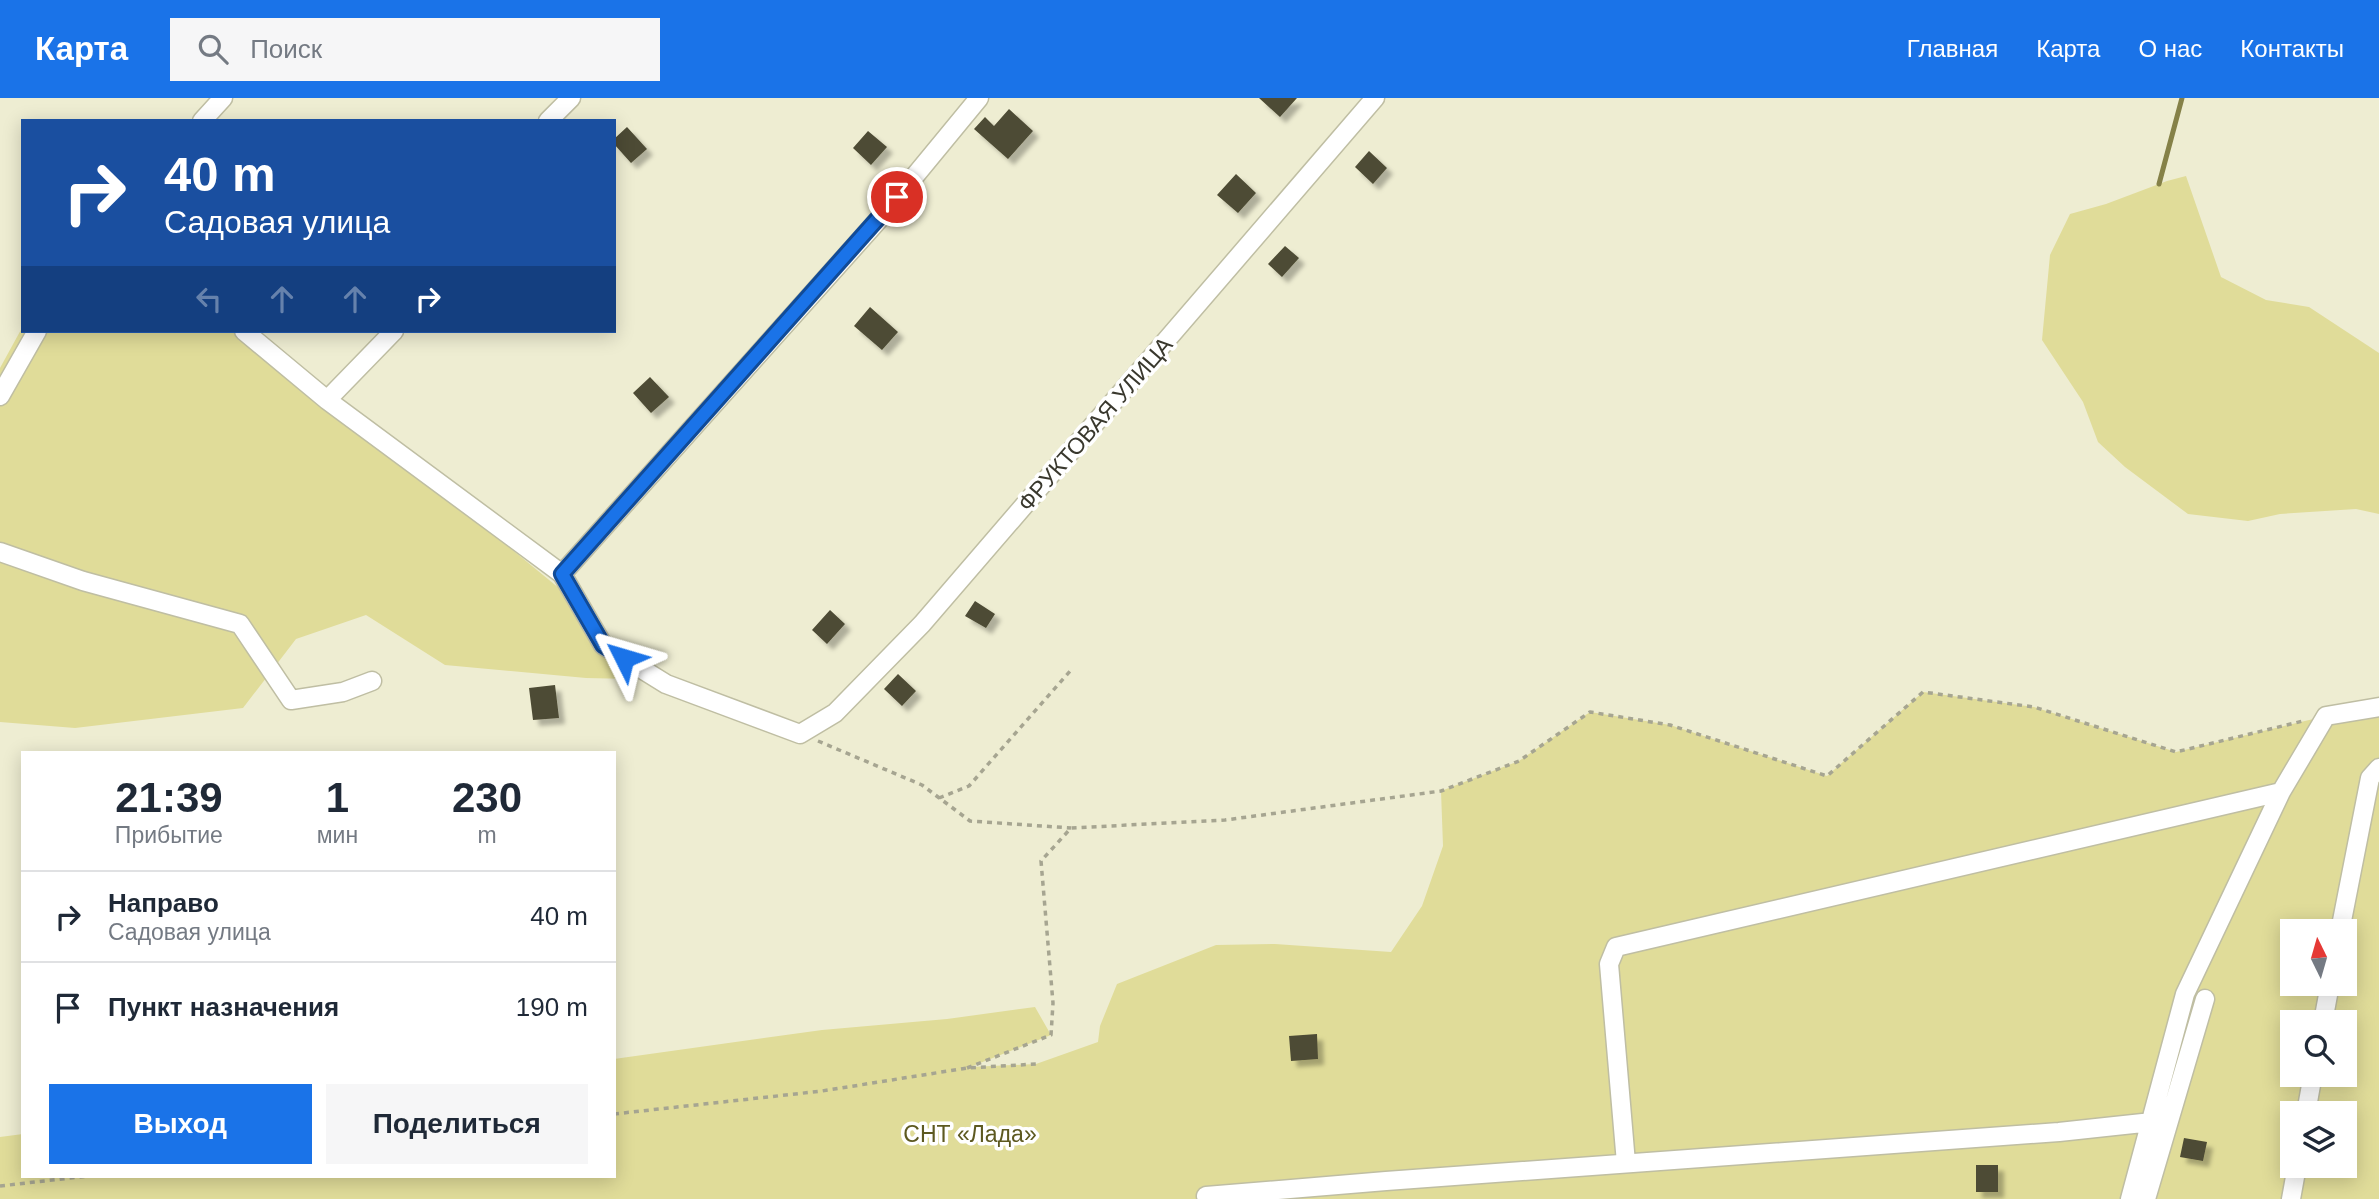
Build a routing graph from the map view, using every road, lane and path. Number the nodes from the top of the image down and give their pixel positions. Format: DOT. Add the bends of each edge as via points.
graph roads {
  1 [pos="223,98"];
  2 [pos="571,98"];
  3 [pos="979,98"];
  4 [pos="1375,98"];
  5 [pos="204,119"];
  6 [pos="550,119"];
  7 [pos="36,333"];
  8 [pos="246,333"];
  9 [pos="392,333"];
  10 [pos="0,396"];
  11 [pos="327,400"];
  12 [pos="0,552"];
  13 [pos="562,574"];
  14 [pos="1071,670"];
  15 [pos="372,681"];
  16 [pos="2379,707"];
  17 [pos="2326,716"];
  18 [pos="800,734"];
  19 [pos="2379,768"];
  20 [pos="2281,792"];
  21 [pos="939,798"];
  22 [pos="1071,828"];
  23 [pos="2342,919"];
  24 [pos="2205,999"];
  25 [pos="1035,1064"];
  26 [pos="967,1068"];
  27 [pos="616,1114"];
  28 [pos="2152,1122"];
  29 [pos="1626,1163"];
  30 [pos="70,1178"];
  31 [pos="2295,1178"];
  32 [pos="0,1186"];
  33 [pos="1206,1199"];
  34 [pos="2130,1199"];
  35 [pos="2146,1199"];
  36 [pos="2291,1199"];
  1 -- 5 [label="street"];
  2 -- 6 [label="street"];
  3 -- 13 [label="street" via="881,217"];
  4 -- 18 [label="street, ФРУКТОВАЯ УЛИЦА" via="922,624 835,713"];
  7 -- 10 [label="street"];
  8 -- 11 [label="street"];
  9 -- 11 [label="street"];
  11 -- 13 [label="street"];
  12 -- 15 [label="street" via="83,581 240,624 291,700 343,692"];
  13 -- 18 [label="street" via="603,645 666,684"];
  14 -- 21 [label="path" via="969,786"];
  16 -- 17 [label="street"];
  17 -- 20 [label="street"];
  17 -- 22 [label="path" via="2176,752 2034,707 1923,692 1827,776 1670,725 1590,712 1519,761 1441,791 1224,820"];
  18 -- 21 [label="path" via="922,785"];
  19 -- 23 [label="street" via="2370,778"];
  20 -- 28 [label="street" via="2185,994"];
  20 -- 29 [label="street" via="1616,947 1609,964"];
  21 -- 22 [label="path" via="970,821"];
  22 -- 26 [label="path" via="1041,861 1053,1003 1051,1035"];
  24 -- 35 [label="street"];
  25 -- 26 [label="path"];
  26 -- 27 [label="path" via="822,1091"];
  28 -- 29 [label="street"];
  28 -- 34 [label="street"];
  29 -- 33 [label="street"];
  30 -- 32 [label="path"];
  31 -- 36 [label="street"];
}
